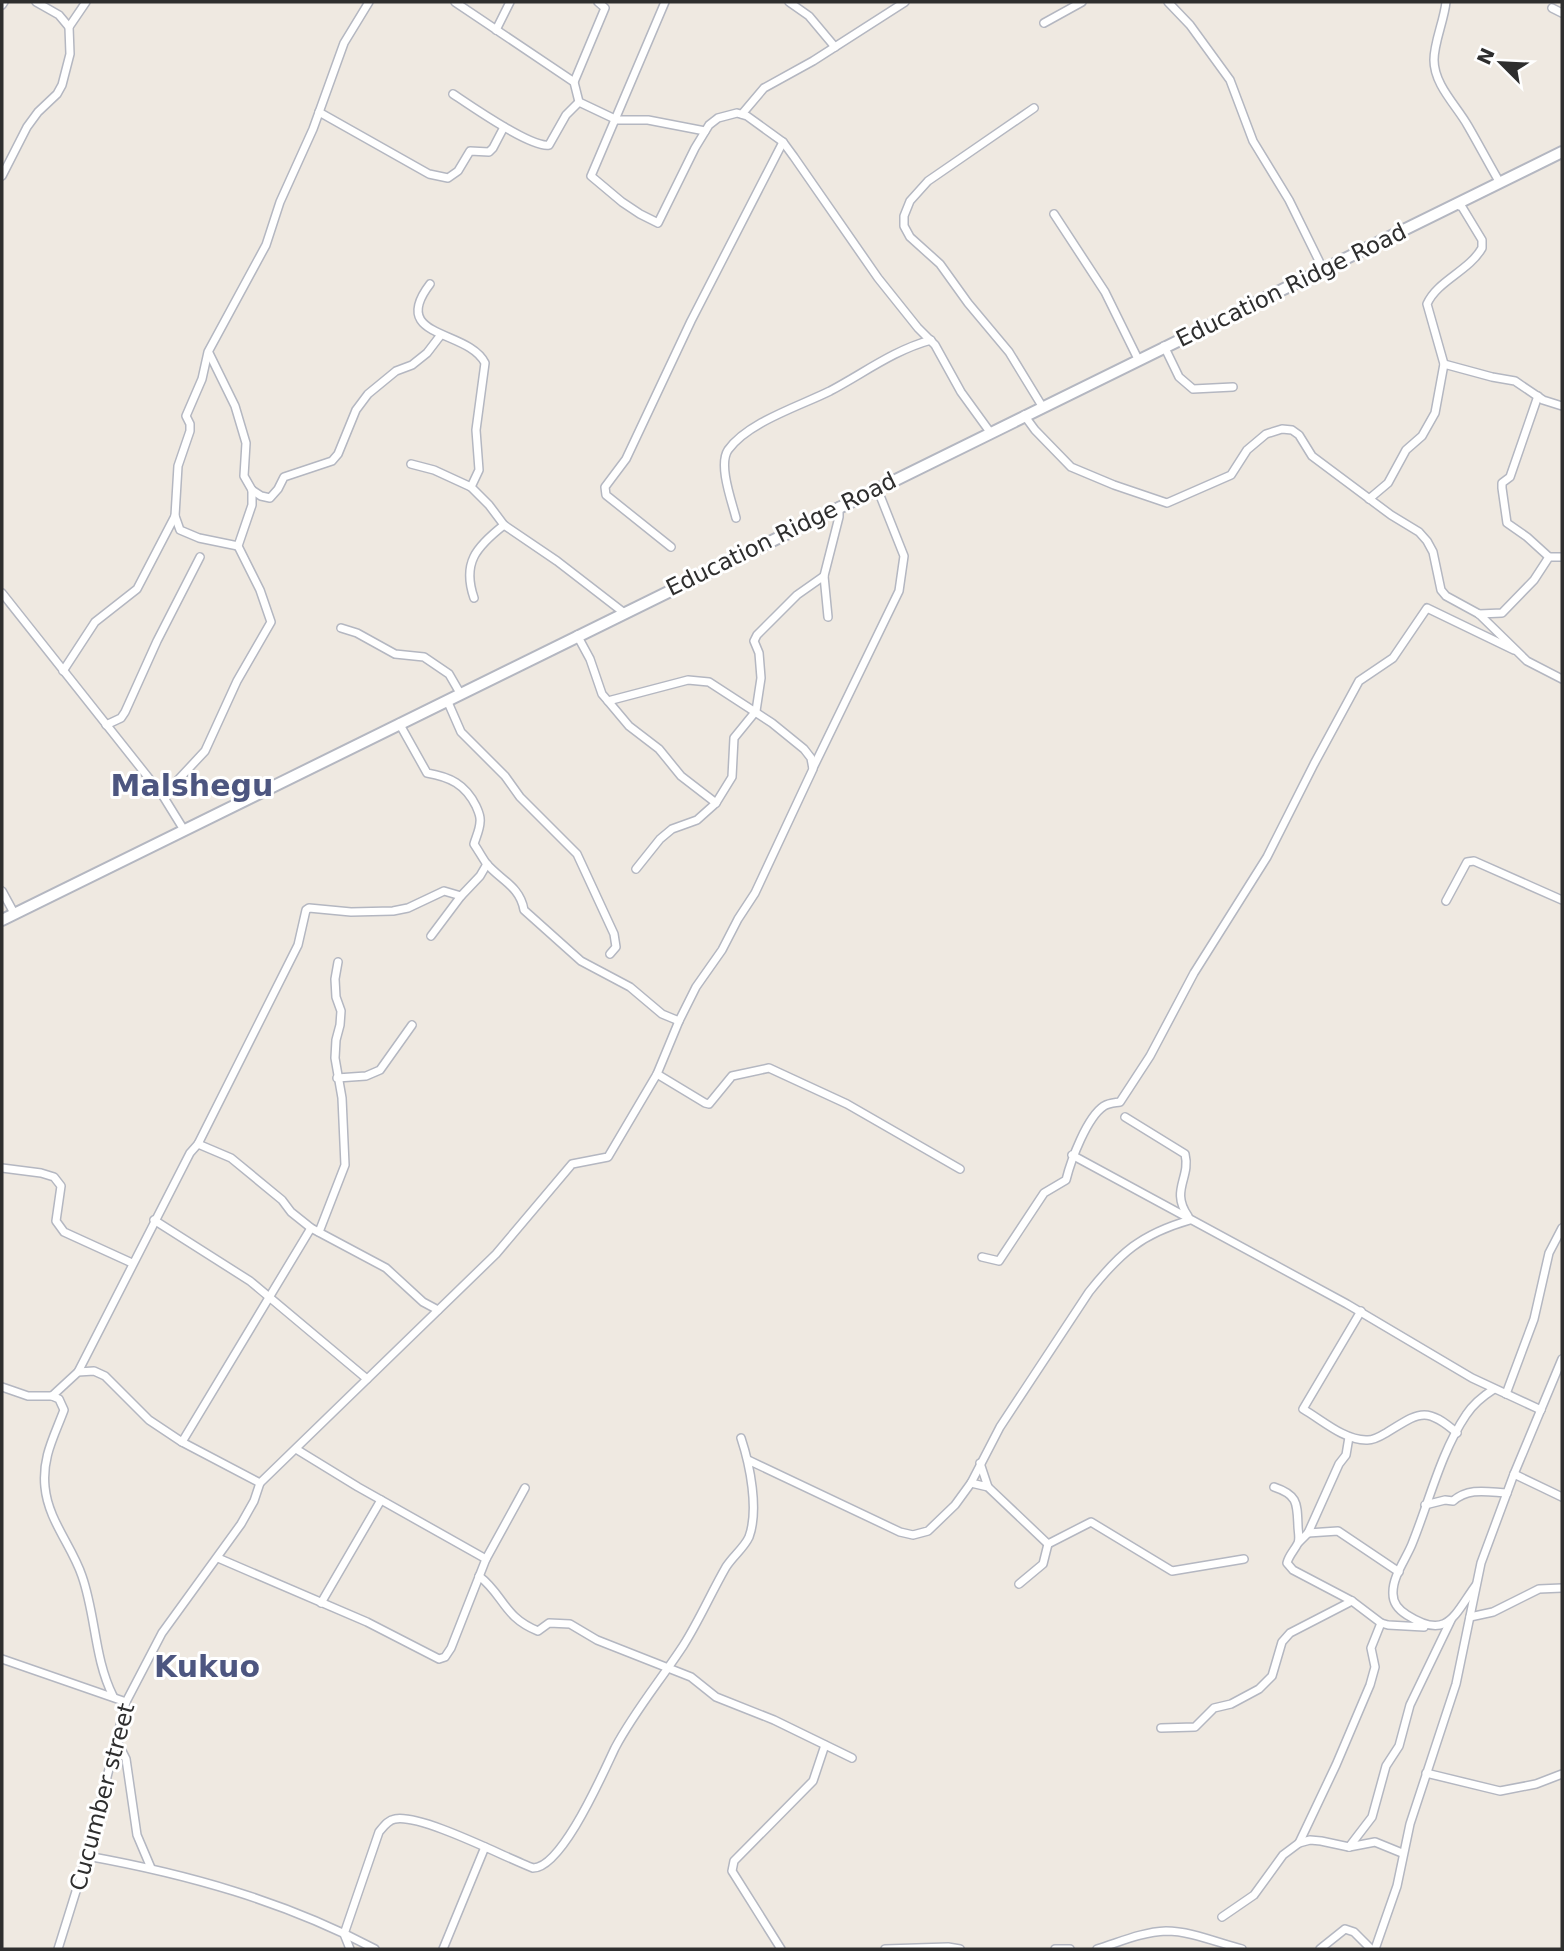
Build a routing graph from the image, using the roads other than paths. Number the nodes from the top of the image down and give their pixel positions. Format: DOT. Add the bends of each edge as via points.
graph roads {
  1 [pos="36,2"];
  2 [pos="86,2"];
  3 [pos="369,2"];
  4 [pos="455,2"];
  5 [pos="510,2"];
  6 [pos="665,2"];
  7 [pos="789,2"];
  8 [pos="905,2"];
  9 [pos="1082,2"];
  10 [pos="1168,2"];
  11 [pos="1446,2"];
  12 [pos="604,4"];
  13 [pos="1552,8"];
  14 [pos="1562,13"];
  15 [pos="1044,23"];
  16 [pos="69,27"];
  17 [pos="496,30"];
  18 [pos="835,47"];
  19 [pos="574,82"];
  20 [pos="453,94"];
  21 [pos="579,102"];
  22 [pos="1034,108"];
  23 [pos="319,112"];
  24 [pos="742,114"];
  25 [pos="617,120"];
  26 [pos="504,127"];
  27 [pos="705,131"];
  28 [pos="783,142"];
  29 [pos="1562,152"];
  30 [pos="2,176"];
  31 [pos="1500,183"];
  32 [pos="1457,205"];
  33 [pos="1054,214"];
  34 [pos="1323,269"];
  35 [pos="430,284"];
  36 [pos="440,335"];
  37 [pos="931,340"];
  38 [pos="1164,346"];
  39 [pos="208,352"];
  40 [pos="1138,359"];
  41 [pos="1444,364"];
  42 [pos="1233,387"];
  43 [pos="1538,396"];
  44 [pos="1042,406"];
  45 [pos="1562,406"];
  46 [pos="1024,415"];
  47 [pos="990,432"];
  48 [pos="411,464"];
  49 [pos="471,487"];
  50 [pos="877,488"];
  51 [pos="252,490"];
  52 [pos="1369,499"];
  53 [pos="839,506"];
  54 [pos="175,516"];
  55 [pos="736,519"];
  56 [pos="504,525"];
  57 [pos="238,545"];
  58 [pos="671,547"];
  59 [pos="200,557"];
  60 [pos="1549,557"];
  61 [pos="1562,557"];
  62 [pos="824,576"];
  63 [pos="2,593"];
  64 [pos="474,598"];
  65 [pos="623,612"];
  66 [pos="1479,614"];
  67 [pos="828,617"];
  68 [pos="341,628"];
  69 [pos="577,635"];
  70 [pos="1514,650"];
  71 [pos="63,671"];
  72 [pos="1562,679"];
  73 [pos="460,693"];
  74 [pos="447,699"];
  75 [pos="608,701"];
  76 [pos="756,711"];
  77 [pos="399,723"];
  78 [pos="106,725"];
  79 [pos="813,769"];
  80 [pos="163,796"];
  81 [pos="716,803"];
  82 [pos="184,830"];
  83 [pos="487,864"];
  84 [pos="636,869"];
  85 [pos="2,891"];
  86 [pos="461,896"];
  87 [pos="1562,900"];
  88 [pos="1446,901"];
  89 [pos="14,913"];
  90 [pos="2,920"];
  91 [pos="431,936"];
  92 [pos="610,954"];
  93 [pos="338,962"];
  94 [pos="678,1021"];
  95 [pos="412,1025"];
  96 [pos="656,1074"];
  97 [pos="337,1078"];
  98 [pos="1125,1117"];
  99 [pos="198,1144"];
  100 [pos="1072,1155"];
  101 [pos="2,1168"];
  102 [pos="960,1169"];
  103 [pos="154,1220"];
  104 [pos="1190,1220"];
  105 [pos="1562,1228"];
  106 [pos="315,1230"];
  107 [pos="982,1257"];
  108 [pos="132,1263"];
  109 [pos="268,1297"];
  110 [pos="438,1310"];
  111 [pos="1361,1311"];
  112 [pos="1561,1363"];
  113 [pos="78,1371"];
  114 [pos="367,1379"];
  115 [pos="2,1387"];
  116 [pos="1494,1389"];
  117 [pos="1506,1394"];
  118 [pos="52,1396"];
  119 [pos="1541,1410"];
  120 [pos="1457,1433"];
  121 [pos="1349,1437"];
  122 [pos="741,1438"];
  123 [pos="182,1442"];
  124 [pos="296,1449"];
  125 [pos="748,1460"];
  126 [pos="980,1463"];
  127 [pos="1514,1474"];
  128 [pos="260,1483"];
  129 [pos="971,1483"];
  130 [pos="988,1487"];
  131 [pos="1274,1487"];
  132 [pos="525,1488"];
  133 [pos="1507,1493"];
  134 [pos="1562,1497"];
  135 [pos="381,1500"];
  136 [pos="1425,1505"];
  137 [pos="1308,1533"];
  138 [pos="1298,1542"];
  139 [pos="1048,1544"];
  140 [pos="218,1558"];
  141 [pos="486,1559"];
  142 [pos="1244,1559"];
  143 [pos="1399,1572"];
  144 [pos="479,1576"];
  145 [pos="1479,1582"];
  146 [pos="1019,1584"];
  147 [pos="1562,1588"];
  148 [pos="1352,1601"];
  149 [pos="321,1603"];
  150 [pos="1470,1617"];
  151 [pos="1451,1620"];
  152 [pos="1381,1623"];
  153 [pos="1432,1627"];
  154 [pos="2,1659"];
  155 [pos="667,1669"];
  156 [pos="113,1696"];
  157 [pos="126,1702"];
  158 [pos="1161,1728"];
  159 [pos="116,1738"];
  160 [pos="825,1745"];
  161 [pos="852,1758"];
  162 [pos="1426,1773"];
  163 [pos="1562,1774"];
  164 [pos="1299,1843"];
  165 [pos="485,1847"];
  166 [pos="1349,1847"];
  167 [pos="1402,1853"];
  168 [pos="87,1856"];
  169 [pos="151,1868"];
  170 [pos="1222,1917"];
  171 [pos="344,1934"];
  172 [pos="58,1949"];
  173 [pos="350,1949"];
  174 [pos="375,1949"];
  175 [pos="443,1949"];
  176 [pos="780,1949"];
  177 [pos="885,1949"];
  178 [pos="960,1949"];
  179 [pos="1055,1949"];
  180 [pos="1070,1949"];
  181 [pos="1097,1949"];
  182 [pos="1242,1949"];
  183 [pos="1320,1949"];
  184 [pos="1373,1949"];
  1 -- 16 [label="street" via="59,15"];
  2 -- 16 [label="street"];
  3 -- 23 [label="street" via="344,43"];
  4 -- 17 [label="street"];
  5 -- 17 [label="street"];
  6 -- 25 [label="street"];
  7 -- 18 [label="street" via="809,16"];
  8 -- 18 [label="street"];
  9 -- 15 [label="street"];
  10 -- 34 [label="street" via="1230,80 1253,141"];
  11 -- 31 [label="street" via="1434,59 1436,72"];
  12 -- 19 [label="street"];
  13 -- 14 [label="street"];
  16 -- 30 [label="street" via="70,54 62,85 27,127"];
  17 -- 19 [label="street"];
  18 -- 24 [label="street" via="764,88"];
  19 -- 21 [label="street"];
  20 -- 26 [label="street"];
  21 -- 25 [label="street"];
  21 -- 26 [label="street" via="548,145 541,146"];
  22 -- 44 [label="street" via="928,181 910,201 904,226 1009,352"];
  23 -- 26 [label="street" via="429,174 448,178 470,151 489,152"];
  23 -- 39 [label="street" via="266,245"];
  24 -- 27 [label="street" via="718,118"];
  24 -- 28 [label="street"];
  25 -- 27 [label="street" via="648,120"];
  25 -- 27 [label="street" via="591,176 658,223"];
  28 -- 37 [label="street" via="878,278"];
  28 -- 58 [label="street" via="626,459 605,487 607,495"];
  29 -- 31 [label="main road, Education Ridge Road"];
  31 -- 32 [label="main road, Education Ridge Road"];
  32 -- 34 [label="main road, Education Ridge Road"];
  32 -- 41 [label="street" via="1482,244 1481,251 1427,304"];
  33 -- 40 [label="street" via="1105,292"];
  34 -- 38 [label="main road, Education Ridge Road"];
  35 -- 36 [label="street" via="417,312"];
  36 -- 49 [label="street" via="474,348 485,363 476,430 479,470"];
  36 -- 51 [label="street" via="427,353 368,394 332,461 284,477 270,498"];
  37 -- 47 [label="street"];
  37 -- 55 [label="street" via="907,346 745,433 725,457"];
  38 -- 40 [label="main road, Education Ridge Road"];
  38 -- 42 [label="street" via="1185,385 1193,389"];
  39 -- 51 [label="street" via="240,421 246,443 244,476"];
  39 -- 54 [label="street" via="186,416 190,431 178,466"];
  40 -- 44 [label="main road, Education Ridge Road"];
  41 -- 43 [label="street" via="1515,381"];
  41 -- 52 [label="street" via="1430,425 1408,447 1388,483"];
  43 -- 45 [label="street"];
  43 -- 60 [label="street" via="1502,488 1507,523"];
  44 -- 46 [label="main road, Education Ridge Road"];
  46 -- 47 [label="main road, Education Ridge Road"];
  46 -- 52 [label="street" via="1071,467 1167,503 1231,475 1253,443 1282,429 1299,435 1312,456"];
  47 -- 50 [label="main road, Education Ridge Road"];
  48 -- 49 [label="street"];
  49 -- 56 [label="street"];
  50 -- 53 [label="main road, Education Ridge Road"];
  50 -- 79 [label="street" via="904,556 899,590"];
  51 -- 57 [label="street" via="252,505"];
  52 -- 66 [label="street" via="1419,532 1437,565 1441,590"];
  53 -- 62 [label="street"];
  53 -- 65 [label="main road, Education Ridge Road"];
  54 -- 57 [label="street" via="180,530"];
  54 -- 71 [label="street" via="136,589 95,622"];
  56 -- 64 [label="street" via="475,553 468,572"];
  56 -- 65 [label="street"];
  57 -- 80 [label="street" via="271,622 205,751"];
  59 -- 78 [label="street" via="125,712"];
  60 -- 61 [label="street"];
  60 -- 66 [label="street" via="1502,613"];
  62 -- 67 [label="street"];
  62 -- 76 [label="street" via="797,595 757,635 754,641 761,678"];
  63 -- 71 [label="street"];
  65 -- 69 [label="main road, Education Ridge Road"];
  66 -- 70 [label="street"];
  68 -- 73 [label="street" via="396,654 424,657 449,674"];
  69 -- 73 [label="main road, Education Ridge Road"];
  69 -- 75 [label="street"];
  70 -- 72 [label="street"];
  70 -- 100 [label="street" via="1427,608 1392,658 1359,681 1267,857 1194,973 1150,1056 1120,1102 1099,1110"];
  71 -- 78 [label="street"];
  73 -- 74 [label="main road, Education Ridge Road"];
  74 -- 77 [label="main road, Education Ridge Road"];
  74 -- 92 [label="street" via="461,732 577,854 614,934 616,947"];
  75 -- 76 [label="street" via="694,679 725,690"];
  75 -- 81 [label="street" via="681,776"];
  76 -- 79 [label="street" via="804,749"];
  76 -- 81 [label="street" via="734,738 732,778"];
  77 -- 82 [label="main road, Education Ridge Road"];
  77 -- 83 [label="street" via="427,773 460,783 472,798 480,814 474,844"];
  78 -- 80 [label="street"];
  79 -- 94 [label="street" via="755,893"];
  80 -- 82 [label="street"];
  81 -- 84 [label="street" via="697,820 672,829"];
  82 -- 89 [label="main road, Education Ridge Road"];
  83 -- 86 [label="street"];
  83 -- 94 [label="street" via="518,892 524,910 581,961 630,987 662,1014"];
  85 -- 89 [label="street"];
  86 -- 91 [label="street"];
  86 -- 99 [label="street" via="444,891 393,911 306,910 298,945"];
  87 -- 88 [label="street" via="1474,861 1467,862"];
  89 -- 90 [label="main road, Education Ridge Road"];
  93 -- 97 [label="street"];
  94 -- 96 [label="street"];
  95 -- 97 [label="street" via="380,1070"];
  96 -- 102 [label="street" via="709,1104 732,1076 769,1068 847,1104"];
  96 -- 110 [label="street" via="608,1157 572,1164 496,1254"];
  97 -- 106 [label="street" via="345,1166"];
  98 -- 104 [label="street" via="1185,1154 1180,1200"];
  99 -- 103 [label="street"];
  99 -- 106 [label="street" via="231,1158"];
  100 -- 104 [label="street"];
  100 -- 107 [label="street" via="1066,1180 1044,1193 999,1261"];
  101 -- 108 [label="street" via="54,1177 61,1186 56,1221 64,1232"];
  103 -- 108 [label="street"];
  103 -- 109 [label="street"];
  104 -- 111 [label="street"];
  104 -- 126 [label="street" via="1166,1226 1125,1250 1106,1271"];
  105 -- 117 [label="street" via="1549,1253 1534,1319"];
  106 -- 109 [label="street"];
  106 -- 110 [label="street" via="386,1268"];
  108 -- 113 [label="street"];
  109 -- 114 [label="street"];
  109 -- 123 [label="street"];
  110 -- 114 [label="street"];
  111 -- 116 [label="street"];
  111 -- 121 [label="street" via="1303,1409"];
  112 -- 119 [label="street"];
  113 -- 118 [label="street"];
  113 -- 123 [label="street" via="105,1376 149,1420"];
  114 -- 124 [label="street"];
  115 -- 118 [label="street" via="28,1396"];
  116 -- 117 [label="street"];
  116 -- 120 [label="street" via="1467,1414"];
  117 -- 119 [label="street"];
  118 -- 156 [label="street" via="64,1410 44,1461 49,1508 82,1573 99,1663"];
  119 -- 127 [label="street"];
  120 -- 121 [label="street" via="1426,1413 1367,1441"];
  120 -- 136 [label="street"];
  121 -- 137 [label="street" via="1346,1455"];
  122 -- 125 [label="street"];
  123 -- 128 [label="street"];
  124 -- 128 [label="street"];
  124 -- 135 [label="street"];
  125 -- 129 [label="street" via="913,1535 928,1531 943,1519"];
  125 -- 155 [label="street" via="753,1523 748,1540 728,1564"];
  126 -- 129 [label="street"];
  126 -- 130 [label="street"];
  127 -- 133 [label="street"];
  127 -- 134 [label="street"];
  128 -- 140 [label="street, Cucumber street"];
  129 -- 130 [label="street"];
  130 -- 139 [label="street"];
  131 -- 138 [label="street" via="1296,1500"];
  132 -- 141 [label="street"];
  133 -- 136 [label="street" via="1462,1493 1453,1501"];
  133 -- 145 [label="street" via="1481,1563"];
  135 -- 141 [label="street"];
  135 -- 149 [label="street"];
  136 -- 143 [label="street"];
  137 -- 138 [label="street"];
  137 -- 143 [label="street" via="1338,1531"];
  138 -- 148 [label="street" via="1287,1563 1304,1577"];
  139 -- 142 [label="street" via="1091,1522 1172,1571"];
  139 -- 146 [label="street" via="1044,1564"];
  140 -- 149 [label="street"];
  140 -- 157 [label="street, Cucumber street" via="162,1633"];
  141 -- 144 [label="street"];
  143 -- 153 [label="street" via="1393,1593 1396,1606"];
  144 -- 149 [label="street" via="452,1648 439,1659"];
  144 -- 155 [label="street" via="523,1625 538,1631 549,1623 570,1624"];
  145 -- 150 [label="street"];
  145 -- 151 [label="street"];
  147 -- 150 [label="street" via="1539,1589 1493,1612"];
  148 -- 152 [label="street"];
  148 -- 158 [label="street" via="1290,1633 1282,1642 1272,1676 1259,1689 1214,1709 1195,1727"];
  150 -- 162 [label="street" via="1456,1684"];
  151 -- 153 [label="street"];
  151 -- 166 [label="street" via="1410,1705 1399,1746 1382,1774 1371,1817"];
  152 -- 153 [label="street"];
  152 -- 164 [label="street" via="1371,1648 1375,1667 1370,1685"];
  154 -- 156 [label="street"];
  155 -- 160 [label="street" via="691,1677 716,1697"];
  155 -- 165 [label="street" via="625,1729 562,1847 538,1868"];
  156 -- 157 [label="street"];
  157 -- 159 [label="street, Cucumber street"];
  159 -- 168 [label="street, Cucumber street"];
  159 -- 169 [label="street" via="126,1759 137,1835"];
  160 -- 161 [label="street"];
  160 -- 176 [label="street" via="813,1781 734,1861 732,1871"];
  162 -- 163 [label="street" via="1500,1791"];
  162 -- 167 [label="street"];
  164 -- 166 [label="street" via="1321,1840"];
  164 -- 170 [label="street" via="1283,1855 1254,1895"];
  165 -- 171 [label="street" via="416,1820 390,1820 379,1832"];
  165 -- 175 [label="street"];
  166 -- 167 [label="street" via="1375,1842"];
  167 -- 184 [label="street" via="1397,1886"];
  168 -- 169 [label="street"];
  168 -- 172 [label="street, Cucumber street"];
  169 -- 171 [label="street" via="283,1907"];
  171 -- 173 [label="street"];
  171 -- 174 [label="street"];
  177 -- 178 [label="street"];
  179 -- 180 [label="street"];
  181 -- 182 [label="street" via="1165,1931"];
  183 -- 184 [label="street" via="1345,1929"];
}
